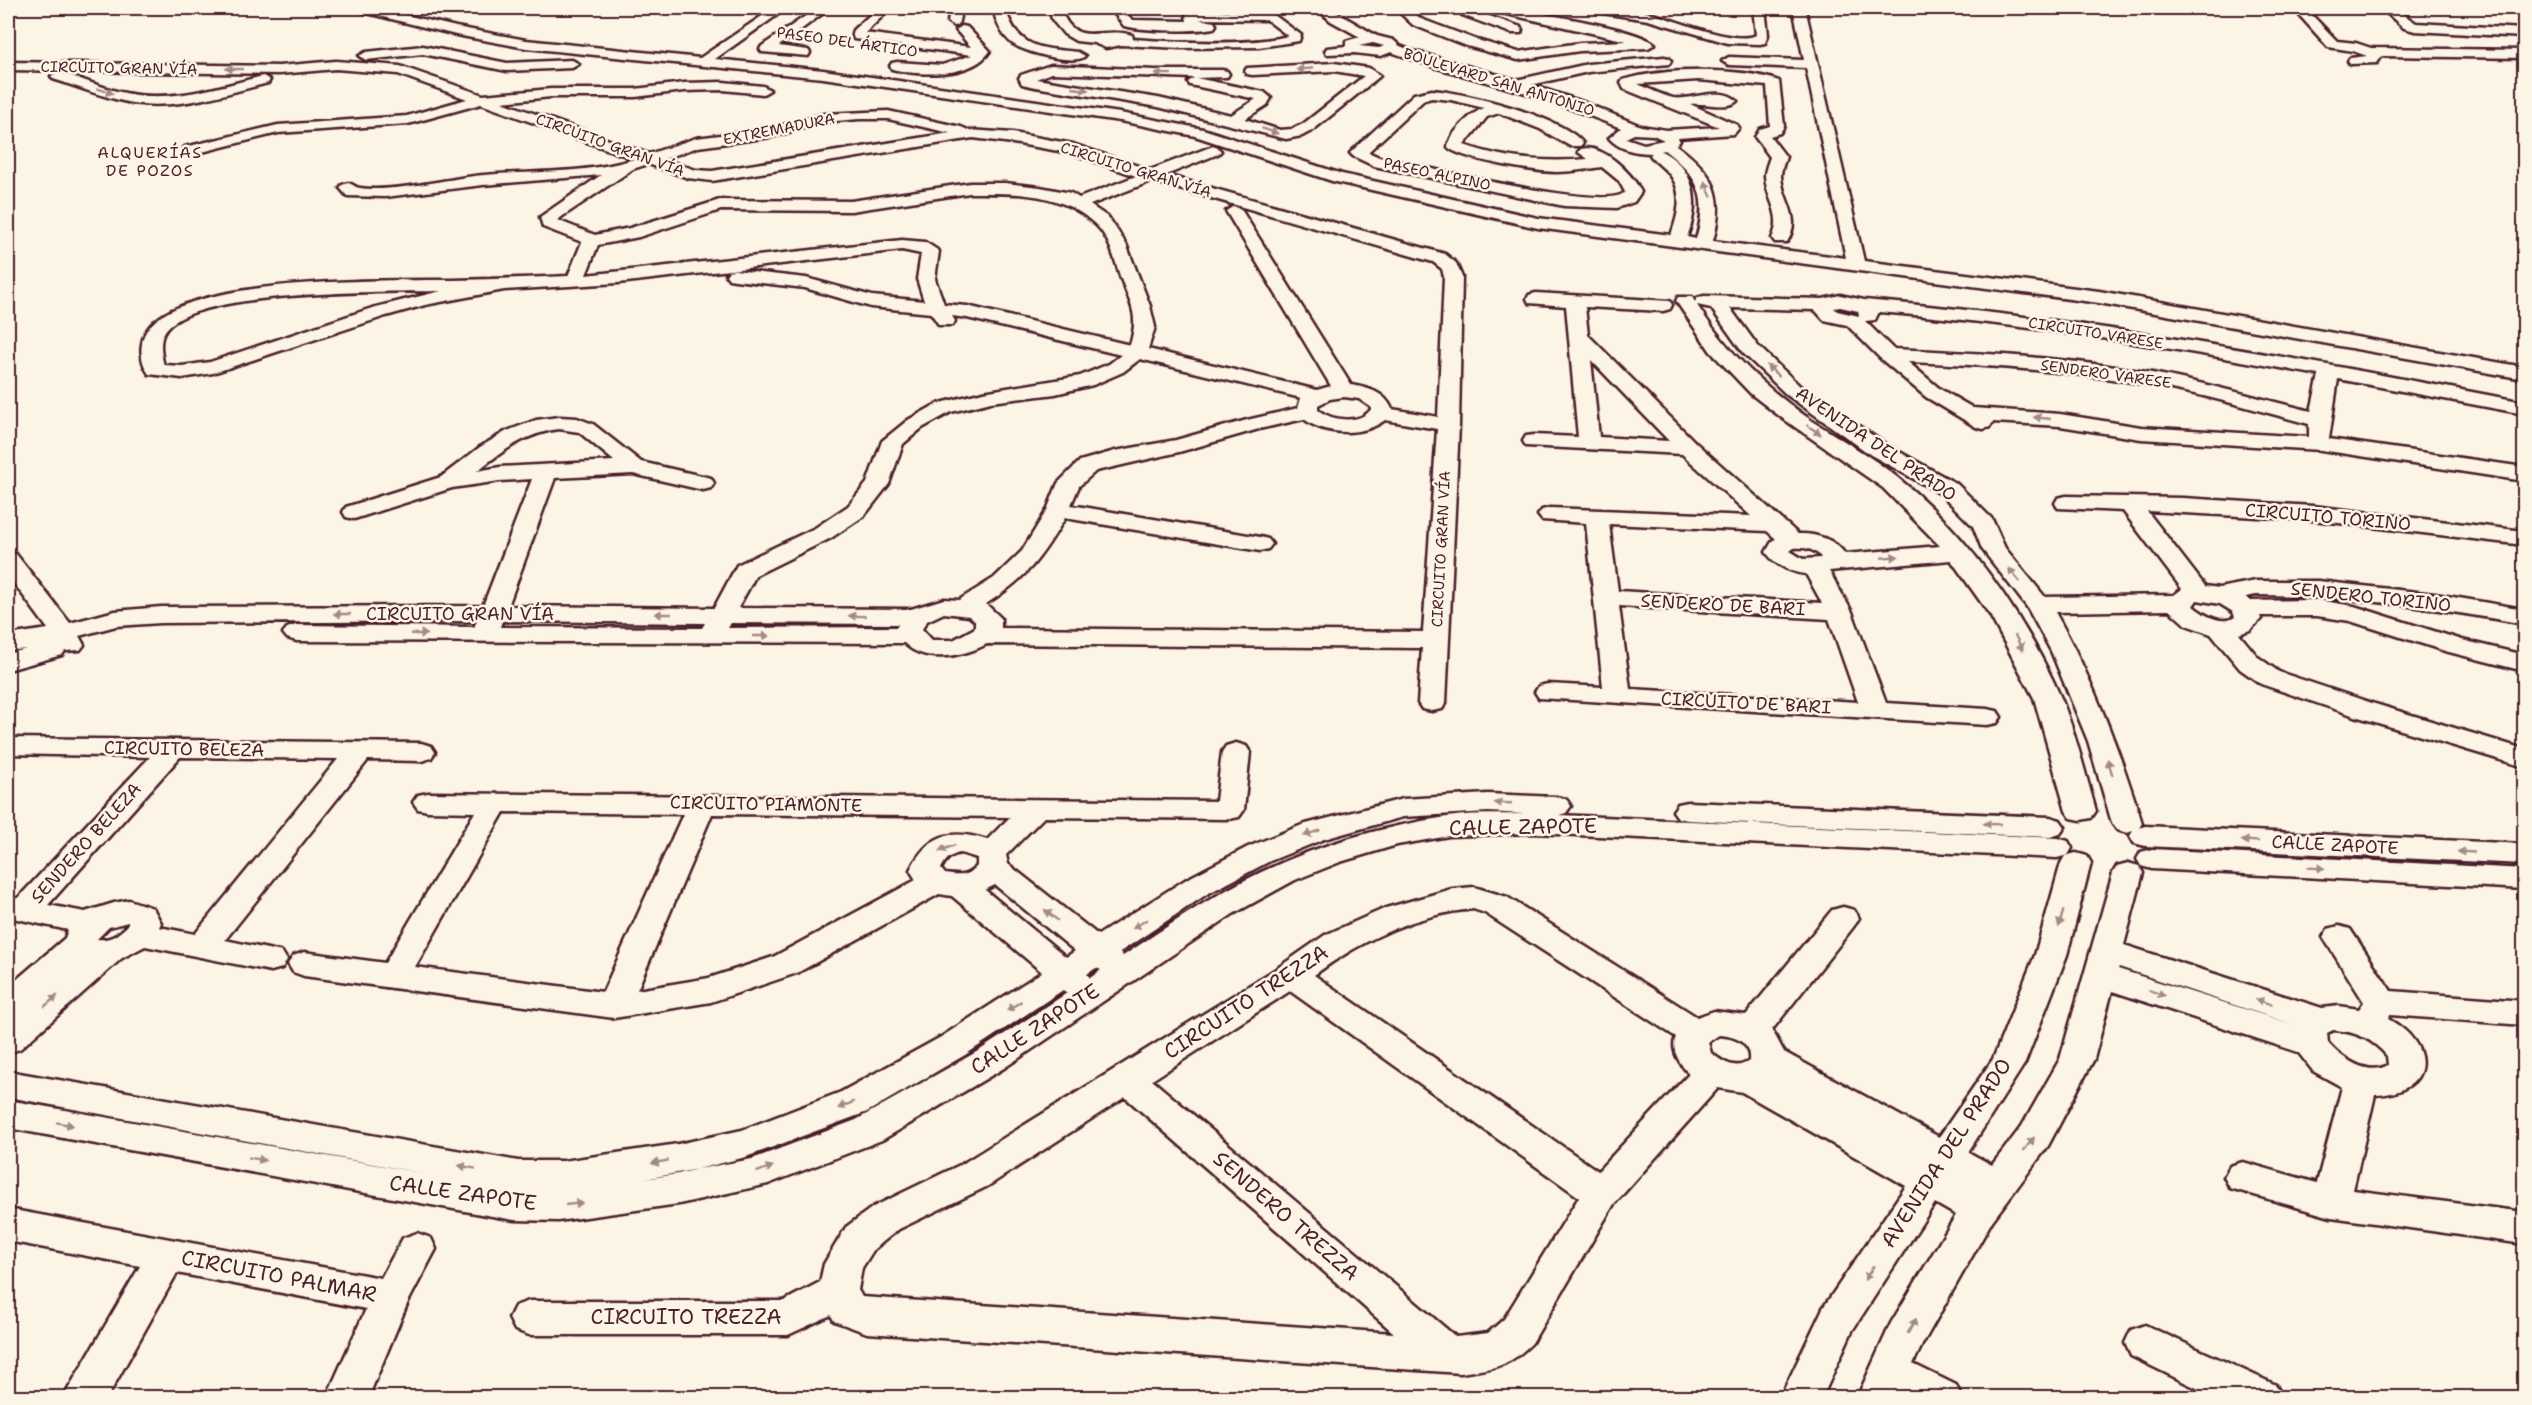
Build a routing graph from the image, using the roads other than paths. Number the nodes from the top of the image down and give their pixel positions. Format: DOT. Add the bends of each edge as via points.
graph roads {
  1 [pos="363,8"];
  2 [pos="781,8"];
  3 [pos="824,8"];
  4 [pos="885,8"];
  5 [pos="956,8"];
  6 [pos="1054,8"];
  7 [pos="1116,8"];
  8 [pos="1309,8"];
  9 [pos="1322,8"];
  10 [pos="1401,8"];
  11 [pos="1491,8"];
  12 [pos="1497,8"];
  13 [pos="1596,8"];
  14 [pos="1759,8"];
  15 [pos="1799,8"];
  16 [pos="2299,8"];
  17 [pos="2389,9"];
  18 [pos="1626,10"];
  19 [pos="2413,12"];
  20 [pos="1692,17"];
  21 [pos="1437,18"];
  22 [pos="1417,22"];
  23 [pos="981,23"];
  24 [pos="1575,23"];
  25 [pos="1678,25"];
  26 [pos="1541,31"];
  27 [pos="1527,32"];
  28 [pos="2524,33"];
  29 [pos="1098,41"];
  30 [pos="1120,43"];
  31 [pos="1356,45"];
  32 [pos="1383,46"];
  33 [pos="983,51"];
  34 [pos="2372,52"];
  35 [pos="819,54"];
  36 [pos="2524,54"];
  37 [pos="1518,56"];
  38 [pos="1095,57"];
  39 [pos="705,60"];
  40 [pos="1718,60"];
  41 [pos="1674,61"];
  42 [pos="2355,61"];
  43 [pos="1536,62"];
  44 [pos="572,64"];
  45 [pos="882,64"];
  46 [pos="1811,64"];
  47 [pos="8,66"];
  48 [pos="1236,67"];
  49 [pos="68,68"];
  50 [pos="301,69"];
  51 [pos="8,71"];
  52 [pos="51,74"];
  53 [pos="1191,75"];
  54 [pos="1515,85"];
  55 [pos="763,90"];
  56 [pos="483,99"];
  57 [pos="1730,101"];
  58 [pos="468,103"];
  59 [pos="1675,104"];
  60 [pos="1497,108"];
  61 [pos="1235,119"];
  62 [pos="1732,132"];
  63 [pos="1764,135"];
  64 [pos="1626,136"];
  65 [pos="976,138"];
  66 [pos="1668,140"];
  67 [pos="1584,147"];
  68 [pos="1648,147"];
  69 [pos="190,150"];
  70 [pos="1213,151"];
  71 [pos="648,159"];
  72 [pos="1605,162"];
  73 [pos="627,166"];
  74 [pos="600,177"];
  75 [pos="1145,178"];
  76 [pos="713,180"];
  77 [pos="348,188"];
  78 [pos="1080,204"];
  79 [pos="720,205"];
  80 [pos="1242,207"];
  81 [pos="1781,238"];
  82 [pos="591,241"];
  83 [pos="1677,241"];
  84 [pos="1703,245"];
  85 [pos="682,271"];
  86 [pos="1852,271"];
  87 [pos="575,281"];
  88 [pos="506,284"];
  89 [pos="1536,299"];
  90 [pos="1575,301"];
  91 [pos="1679,306"];
  92 [pos="1831,306"];
  93 [pos="1719,307"];
  94 [pos="1857,312"];
  95 [pos="941,315"];
  96 [pos="1578,336"];
  97 [pos="1137,352"];
  98 [pos="1888,356"];
  99 [pos="2329,373"];
  100 [pos="2524,373"];
  101 [pos="1344,391"];
  102 [pos="1313,404"];
  103 [pos="2524,408"];
  104 [pos="1381,413"];
  105 [pos="2320,420"];
  106 [pos="1448,426"];
  107 [pos="1534,441"];
  108 [pos="1589,443"];
  109 [pos="2321,444"];
  110 [pos="1688,448"];
  111 [pos="633,467"];
  112 [pos="546,471"];
  113 [pos="2524,474"];
  114 [pos="448,482"];
  115 [pos="703,483"];
  116 [pos="1949,489"];
  117 [pos="1904,494"];
  118 [pos="2066,503"];
  119 [pos="2130,504"];
  120 [pos="1969,507"];
  121 [pos="1058,510"];
  122 [pos="354,512"];
  123 [pos="1920,512"];
  124 [pos="1550,515"];
  125 [pos="1597,517"];
  126 [pos="1773,524"];
  127 [pos="2524,538"];
  128 [pos="1951,543"];
  129 [pos="1260,544"];
  130 [pos="8,558"];
  131 [pos="1824,558"];
  132 [pos="1607,598"];
  133 [pos="2196,602"];
  134 [pos="966,606"];
  135 [pos="2244,609"];
  136 [pos="1839,612"];
  137 [pos="2044,613"];
  138 [pos="2524,616"];
  139 [pos="488,624"];
  140 [pos="717,625"];
  141 [pos="913,626"];
  142 [pos="2219,627"];
  143 [pos="983,636"];
  144 [pos="67,638"];
  145 [pos="1436,640"];
  146 [pos="8,643"];
  147 [pos="8,662"];
  148 [pos="2524,663"];
  149 [pos="1548,692"];
  150 [pos="1617,696"];
  151 [pos="1432,703"];
  152 [pos="1875,710"];
  153 [pos="1987,717"];
  154 [pos="8,746"];
  155 [pos="173,748"];
  156 [pos="360,751"];
  157 [pos="420,752"];
  158 [pos="1236,752"];
  159 [pos="2524,758"];
  160 [pos="428,802"];
  161 [pos="495,803"];
  162 [pos="702,803"];
  163 [pos="1037,808"];
  164 [pos="2081,811"];
  165 [pos="2061,846"];
  166 [pos="2138,848"];
  167 [pos="2524,854"];
  168 [pos="992,860"];
  169 [pos="2524,879"];
  170 [pos="948,885"];
  171 [pos="16,909"];
  172 [pos="1843,918"];
  173 [pos="2339,937"];
  174 [pos="94,939"];
  175 [pos="202,947"];
  176 [pos="1097,952"];
  177 [pos="271,960"];
  178 [pos="2104,963"];
  179 [pos="304,964"];
  180 [pos="1124,971"];
  181 [pos="1291,975"];
  182 [pos="393,977"];
  183 [pos="1076,983"];
  184 [pos="8,1005"];
  185 [pos="614,1006"];
  186 [pos="2374,1013"];
  187 [pos="2524,1013"];
  188 [pos="2315,1031"];
  189 [pos="1695,1032"];
  190 [pos="8,1040"];
  191 [pos="1756,1056"];
  192 [pos="1711,1073"];
  193 [pos="1127,1079"];
  194 [pos="2361,1080"];
  195 [pos="8,1084"];
  196 [pos="8,1114"];
  197 [pos="1938,1168"];
  198 [pos="2243,1177"];
  199 [pos="1601,1193"];
  200 [pos="1988,1198"];
  201 [pos="2331,1202"];
  202 [pos="8,1226"];
  203 [pos="2524,1228"];
  204 [pos="417,1249"];
  205 [pos="167,1255"];
  206 [pos="838,1292"];
  207 [pos="390,1297"];
  208 [pos="529,1318"];
  209 [pos="2145,1343"];
  210 [pos="1446,1353"];
  211 [pos="1884,1385"];
  212 [pos="2246,1394"];
  213 [pos="84,1398"];
  214 [pos="347,1398"];
  215 [pos="1801,1398"];
  216 [pos="1941,1398"];
  1 -- 39 [label="street" via="526,44"];
  2 -- 39 [label="street"];
  3 -- 35 [label="street, PASEO DEL ÁRTICO" via="767,49"];
  4 -- 33 [label="street, PASEO DEL ÁRTICO" via="859,36"];
  5 -- 23 [label="street"];
  6 -- 29 [label="street" via="1067,32"];
  7 -- 30 [label="street" via="1128,23 1159,26 1191,18 1270,16 1295,34 1294,38 1262,43"];
  8 -- 31 [label="street, BOULEVARD SAN ANTONIO"];
  9 -- 32 [label="street, BOULEVARD SAN ANTONIO"];
  10 -- 22 [label="street"];
  11 -- 27 [label="street" via="1461,13"];
  12 -- 24 [label="street"];
  13 -- 18 [label="street"];
  14 -- 25 [label="street" via="1760,40 1718,39"];
  15 -- 46 [label="street"];
  16 -- 34 [label="street" via="2333,44"];
  17 -- 19 [label="street"];
  17 -- 28 [label="street" via="2415,27"];
  18 -- 25 [label="street"];
  20 -- 25 [label="street"];
  21 -- 22 [label="street"];
  22 -- 37 [label="street"];
  23 -- 33 [label="street"];
  23 -- 38 [label="street" via="1026,47"];
  24 -- 26 [label="street"];
  24 -- 37 [label="street" via="1618,32 1655,47 1580,47"];
  29 -- 30 [label="street"];
  29 -- 38 [label="street"];
  30 -- 38 [label="street"];
  31 -- 32 [label="street, BOULEVARD SAN ANTONIO"];
  31 -- 48 [label="street"];
  32 -- 54 [label="street, BOULEVARD SAN ANTONIO"];
  32 -- 64 [label="street, BOULEVARD SAN ANTONIO" via="1533,96"];
  33 -- 45 [label="street, PASEO DEL ÁRTICO" via="978,57 941,71"];
  34 -- 36 [label="street"];
  34 -- 42 [label="street" via="2376,58"];
  37 -- 43 [label="street"];
  39 -- 83 [label="street" via="1120,117 1198,132 1338,178 1538,222"];
  40 -- 46 [label="street"];
  41 -- 54 [label="street" via="1601,65"];
  44 -- 50 [label="street" via="507,67 423,50 383,53"];
  46 -- 86 [label="street"];
  47 -- 49 [label="street, CIRCUITO GRAN VÍA"];
  48 -- 53 [label="street"];
  61 -- 48 [label="street, one-way" via="1278,134 1298,134 1373,76 1337,66"];
  50 -- 49 [label="street, CIRCUITO GRAN VÍA, one-way"];
  49 -- 52 [label="street"];
  52 -- 50 [label="street, CIRCUITO GRAN VÍA, one-way" via="148,100 194,95"];
  50 -- 56 [label="street, CIRCUITO GRAN VÍA" via="366,65 400,70"];
  50 -- 58 [label="street, CIRCUITO GRAN VÍA" via="390,76"];
  51 -- 52 [label="street, CIRCUITO GRAN VÍA"];
  53 -- 61 [label="street" via="1194,82 1263,98"];
  53 -- 61 [label="street, one-way" via="1051,69 1026,78 1035,83 1150,100"];
  54 -- 64 [label="street, BOULEVARD SAN ANTONIO" via="1591,109"];
  55 -- 56 [label="street" via="684,87 635,93 551,93"];
  56 -- 58 [label="street"];
  56 -- 71 [label="street, CIRCUITO GRAN VÍA"];
  57 -- 59 [label="street" via="1702,98"];
  58 -- 69 [label="street" via="408,120 278,129"];
  58 -- 73 [label="street, CIRCUITO GRAN VÍA"];
  59 -- 62 [label="street" via="1719,120"];
  59 -- 63 [label="street" via="1628,83 1698,77 1772,83 1778,126"];
  60 -- 67 [label="street, PASEO ALPINO" via="1558,130"];
  60 -- 72 [label="street, PASEO ALPINO" via="1482,114 1456,141 1456,147 1540,166"];
  60 -- 72 [label="street, PASEO ALPINO" via="1449,94 1425,94 1358,153 1374,161 1564,201 1617,203 1628,199 1633,192 1628,179"];
  62 -- 63 [label="street" via="1753,128"];
  62 -- 66 [label="street"];
  63 -- 81 [label="street" via="1778,157 1773,176 1787,228"];
  64 -- 66 [label="street, BOULEVARD SAN ANTONIO"];
  64 -- 67 [label="street"];
  64 -- 68 [label="street, BOULEVARD SAN ANTONIO"];
  65 -- 71 [label="street, EXTREMADURA" via="897,116 859,115 696,143"];
  65 -- 75 [label="street, CIRCUITO GRAN VÍA" via="1064,154"];
  65 -- 76 [label="street, CIRCUITO GRAN VÍA"];
  66 -- 68 [label="street, BOULEVARD SAN ANTONIO"];
  84 -- 66 [label="street, one-way" via="1711,222 1712,196 1690,161"];
  67 -- 72 [label="street, PASEO ALPINO"];
  68 -- 83 [label="street" via="1668,163 1689,196 1686,220"];
  70 -- 75 [label="street"];
  71 -- 73 [label="street, EXTREMADURA"];
  71 -- 76 [label="street, CIRCUITO GRAN VÍA"];
  73 -- 74 [label="street, EXTREMADURA"];
  73 -- 76 [label="street, CIRCUITO GRAN VÍA" via="673,182"];
  74 -- 77 [label="street" via="483,180 353,193"];
  74 -- 82 [label="street, EXTREMADURA" via="548,218 549,223"];
  75 -- 78 [label="street"];
  75 -- 80 [label="street, CIRCUITO GRAN VÍA"];
  76 -- 79 [label="street"];
  78 -- 79 [label="street" via="1065,196 1040,192 970,188 851,206"];
  78 -- 97 [label="street" via="1103,222 1125,264 1145,327"];
  79 -- 82 [label="street" via="633,233"];
  80 -- 101 [label="street"];
  80 -- 106 [label="street, CIRCUITO GRAN VÍA" via="1439,258 1450,267 1453,278"];
  82 -- 87 [label="street"];
  83 -- 84 [label="street"];
  84 -- 86 [label="street"];
  85 -- 87 [label="street"];
  85 -- 95 [label="street" via="806,283"];
  85 -- 95 [label="street" via="876,247 919,246 930,251 925,276"];
  86 -- 92 [label="street"];
  86 -- 100 [label="street" via="2099,297"];
  87 -- 88 [label="street"];
  88 -- 88 [label="street" via="330,287 226,299 169,317 153,332 149,355 156,370 182,372 213,367 379,312"];
  89 -- 90 [label="street"];
  90 -- 91 [label="street"];
  90 -- 96 [label="street"];
  91 -- 93 [label="street, CIRCUITO VARESE"];
  91 -- 117 [label="street, AVENIDA DEL PRADO, one-way" via="1739,372 1788,413"];
  92 -- 93 [label="street, CIRCUITO VARESE"];
  92 -- 94 [label="street, CIRCUITO VARESE"];
  116 -- 93 [label="street, AVENIDA DEL PRADO, one-way" via="1879,450 1794,391 1750,349"];
  94 -- 98 [label="street"];
  94 -- 99 [label="street, CIRCUITO VARESE" via="1915,308 2044,324"];
  95 -- 97 [label="street" via="967,312"];
  96 -- 108 [label="street"];
  96 -- 110 [label="street"];
  97 -- 102 [label="street"];
  97 -- 140 [label="street" via="1116,368 1086,381 990,396 944,408 915,424 893,441 878,484 856,511 746,570"];
  98 -- 105 [label="street, SENDERO VARESE" via="1989,359 2095,370 2187,386"];
  98 -- 109 [label="street" via="1934,393 1994,429"];
  99 -- 103 [label="street, CIRCUITO VARESE"];
  99 -- 105 [label="street"];
  101 -- 102 [label="street"];
  101 -- 104 [label="street" via="1377,400"];
  102 -- 104 [label="street" via="1318,420 1345,425 1372,420"];
  102 -- 121 [label="street" via="1179,446 1088,466 1069,483"];
  104 -- 106 [label="street"];
  105 -- 109 [label="street"];
  106 -- 145 [label="street, CIRCUITO GRAN VÍA"];
  107 -- 108 [label="street"];
  108 -- 110 [label="street"];
  109 -- 113 [label="street"];
  110 -- 126 [label="street"];
  111 -- 112 [label="street"];
  111 -- 114 [label="street" via="587,428 574,423 551,423 510,436"];
  111 -- 115 [label="street"];
  112 -- 114 [label="street"];
  112 -- 139 [label="street"];
  114 -- 122 [label="street"];
  116 -- 117 [label="street"];
  116 -- 120 [label="street, AVENIDA DEL PRADO"];
  117 -- 123 [label="street, AVENIDA DEL PRADO"];
  118 -- 119 [label="street, CIRCUITO TORINO"];
  119 -- 127 [label="street, CIRCUITO TORINO" via="2313,513"];
  119 -- 133 [label="street"];
  120 -- 123 [label="street"];
  137 -- 120 [label="street, AVENIDA DEL PRADO, one-way" via="1994,549 1984,524"];
  121 -- 129 [label="street"];
  121 -- 134 [label="street" via="1031,555 1003,584"];
  123 -- 128 [label="street, AVENIDA DEL PRADO"];
  124 -- 125 [label="street"];
  125 -- 126 [label="street"];
  125 -- 132 [label="street"];
  126 -- 131 [label="street" via="1792,540 1808,541"];
  128 -- 131 [label="street"];
  128 -- 164 [label="street, AVENIDA DEL PRADO, one-way" via="2014,634 2047,699"];
  130 -- 144 [label="street"];
  131 -- 136 [label="street"];
  132 -- 136 [label="street, SENDERO DE BARI"];
  132 -- 150 [label="street"];
  133 -- 135 [label="street"];
  133 -- 137 [label="street, SENDERO TORINO"];
  133 -- 138 [label="street, SENDERO TORINO" via="2256,588 2318,588"];
  133 -- 142 [label="street"];
  134 -- 141 [label="street" via="933,608"];
  134 -- 143 [label="street" via="988,618 988,630"];
  135 -- 142 [label="street" via="2248,619 2245,624"];
  135 -- 148 [label="street, SENDERO TORINO" via="2317,608 2354,614 2454,646"];
  136 -- 152 [label="street"];
  166 -- 137 [label="street, AVENIDA DEL PRADO, one-way" via="2102,741"];
  139 -- 140 [label="street, CIRCUITO GRAN VÍA"];
  139 -- 144 [label="street, CIRCUITO GRAN VÍA" via="172,631"];
  140 -- 141 [label="street, CIRCUITO GRAN VÍA"];
  141 -- 143 [label="street" via="922,645 943,649 966,645"];
  142 -- 159 [label="street" via="2248,663 2270,678"];
  143 -- 145 [label="street, CIRCUITO GRAN VÍA"];
  144 -- 146 [label="street, CIRCUITO GRAN VÍA"];
  144 -- 147 [label="street, CIRCUITO GRAN VÍA"];
  145 -- 151 [label="street"];
  149 -- 150 [label="street, CIRCUITO DE BARI"];
  150 -- 152 [label="street, CIRCUITO DE BARI"];
  152 -- 153 [label="street, CIRCUITO DE BARI"];
  154 -- 155 [label="street, CIRCUITO BELEZA"];
  155 -- 156 [label="street, CIRCUITO BELEZA"];
  155 -- 171 [label="street, SENDERO BELEZA"];
  156 -- 157 [label="street, CIRCUITO BELEZA"];
  156 -- 175 [label="street"];
  158 -- 163 [label="street, CIRCUITO PIAMONTE" via="1229,810"];
  160 -- 161 [label="street, CIRCUITO PIAMONTE"];
  161 -- 162 [label="street, CIRCUITO PIAMONTE"];
  161 -- 182 [label="street"];
  162 -- 163 [label="street, CIRCUITO PIAMONTE"];
  162 -- 185 [label="street"];
  163 -- 168 [label="street"];
  164 -- 165 [label="street" via="2060,815"];
  164 -- 166 [label="street" via="2104,814"];
  165 -- 166 [label="street" via="2102,872"];
  165 -- 176 [label="street, CALLE ZAPOTE, one-way" via="1488,803 1403,808 1312,832 1259,854 1197,886"];
  165 -- 180 [label="street, CALLE ZAPOTE" via="1535,822 1449,826 1395,836 1284,873 1222,906"];
  165 -- 197 [label="street, AVENIDA DEL PRADO, one-way" via="2051,955 2008,1063"];
  167 -- 166 [label="street, CALLE ZAPOTE, one-way"];
  166 -- 169 [label="street, CALLE ZAPOTE, one-way"];
  166 -- 178 [label="street"];
  168 -- 170 [label="street" via="981,881"];
  168 -- 170 [label="street, one-way" via="974,844 951,844 932,855 925,870"];
  176 -- 168 [label="street, one-way"];
  170 -- 183 [label="street"];
  170 -- 185 [label="street" via="785,965 711,990"];
  171 -- 174 [label="street"];
  172 -- 191 [label="street"];
  173 -- 186 [label="street"];
  174 -- 175 [label="street" via="109,914 129,911 138,912 147,920 140,934"];
  174 -- 184 [label="street"];
  190 -- 174 [label="street, one-way"];
  175 -- 177 [label="street"];
  176 -- 180 [label="street"];
  176 -- 183 [label="street, CALLE ZAPOTE"];
  178 -- 188 [label="street"];
  200 -- 178 [label="street, one-way" via="2035,1136 2077,1059"];
  179 -- 182 [label="street"];
  180 -- 183 [label="street, CALLE ZAPOTE"];
  181 -- 189 [label="street, CIRCUITO TREZZA" via="1336,943 1397,916 1452,900 1474,898 1496,904"];
  181 -- 193 [label="street, CIRCUITO TREZZA"];
  181 -- 199 [label="street"];
  182 -- 185 [label="street"];
  183 -- 195 [label="street, CALLE ZAPOTE, one-way" via="854,1102 746,1143 678,1159 563,1176 518,1176"];
  196 -- 183 [label="street, CALLE ZAPOTE, one-way" via="514,1205 592,1202 754,1173 870,1131 992,1059"];
  186 -- 187 [label="street"];
  186 -- 188 [label="street" via="2342,1018"];
  186 -- 194 [label="street" via="2382,1032 2402,1051 2405,1070 2389,1081"];
  188 -- 194 [label="street" via="2317,1054 2328,1064"];
  189 -- 191 [label="street" via="1703,1026 1727,1023"];
  189 -- 192 [label="street" via="1691,1049"];
  191 -- 192 [label="street" via="1729,1078"];
  191 -- 197 [label="street"];
  192 -- 199 [label="street"];
  193 -- 206 [label="street, CIRCUITO TREZZA" via="975,1175 886,1218 860,1238 843,1264"];
  193 -- 210 [label="street, SENDERO TREZZA"];
  194 -- 201 [label="street"];
  197 -- 200 [label="street"];
  197 -- 215 [label="street, AVENIDA DEL PRADO, one-way" via="1837,1320"];
  198 -- 201 [label="street"];
  199 -- 210 [label="street" via="1518,1330 1498,1349 1461,1355"];
  211 -- 200 [label="street, one-way" via="1905,1336"];
  201 -- 203 [label="street"];
  202 -- 205 [label="street, CIRCUITO PALMAR"];
  204 -- 207 [label="street, CIRCUITO PALMAR"];
  205 -- 207 [label="street, CIRCUITO PALMAR"];
  205 -- 213 [label="street, CIRCUITO PALMAR"];
  206 -- 208 [label="street, CIRCUITO TREZZA" via="788,1318"];
  206 -- 210 [label="street" via="848,1309 867,1316"];
  207 -- 214 [label="street, CIRCUITO PALMAR"];
  209 -- 212 [label="street"];
  211 -- 216 [label="street"];
}
